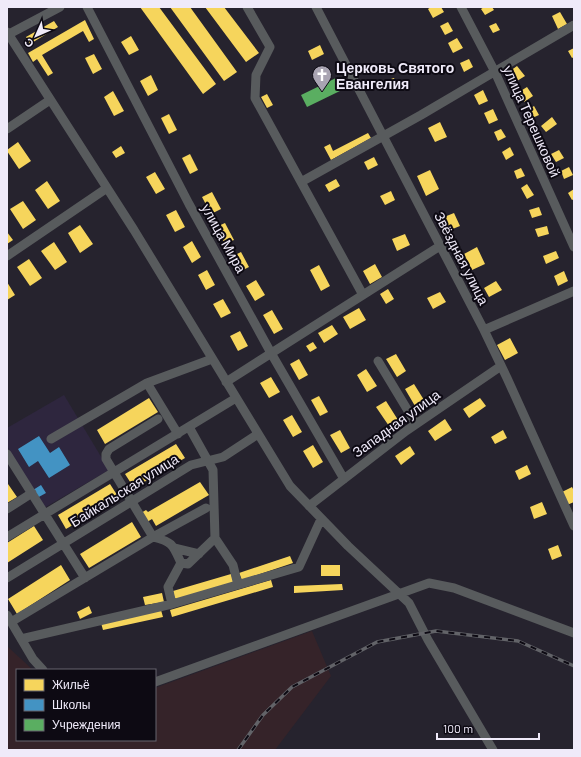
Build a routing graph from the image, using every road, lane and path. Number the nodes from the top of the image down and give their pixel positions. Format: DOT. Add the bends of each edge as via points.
graph roads {
  1 [pos="60,7"];
  2 [pos="87,7"];
  3 [pos="247,7"];
  4 [pos="316,7"];
  5 [pos="461,7"];
  6 [pos="574,25"];
  7 [pos="8,33"];
  8 [pos="495,72"];
  9 [pos="50,100"];
  10 [pos="7,129"];
  11 [pos="382,136"];
  12 [pos="301,182"];
  13 [pos="107,188"];
  14 [pos="440,246"];
  15 [pos="574,247"];
  16 [pos="7,256"];
  17 [pos="574,291"];
  18 [pos="362,295"];
  19 [pos="484,330"];
  20 [pos="271,353"];
  21 [pos="212,359"];
  22 [pos="378,362"];
  23 [pos="501,366"];
  24 [pos="147,382"];
  25 [pos="226,382"];
  26 [pos="236,398"];
  27 [pos="158,419"];
  28 [pos="416,424"];
  29 [pos="189,427"];
  30 [pos="178,434"];
  31 [pos="258,434"];
  32 [pos="51,439"];
  33 [pos="7,454"];
  34 [pos="208,461"];
  35 [pos="114,472"];
  36 [pos="344,479"];
  37 [pos="32,493"];
  38 [pos="132,501"];
  39 [pos="309,506"];
  40 [pos="206,508"];
  41 [pos="7,509"];
  42 [pos="45,514"];
  43 [pos="322,519"];
  44 [pos="574,526"];
  45 [pos="7,537"];
  46 [pos="153,537"];
  47 [pos="215,538"];
  48 [pos="64,543"];
  49 [pos="174,548"];
  50 [pos="199,554"];
  51 [pos="181,563"];
  52 [pos="7,578"];
  53 [pos="85,578"];
  54 [pos="238,584"];
  55 [pos="399,594"];
  56 [pos="172,604"];
  57 [pos="9,619"];
  58 [pos="574,633"];
  59 [pos="21,639"];
  60 [pos="42,669"];
  61 [pos="156,682"];
  62 [pos="492,750"];
  1 -- 7 [label="street"];
  2 -- 20 [label="street, улица Мира" via="189,204"];
  3 -- 12 [label="street" via="270,47 256,75 255,98"];
  4 -- 11 [label="street, Звёздная улица"];
  5 -- 8 [label="street, улица Терешковой"];
  6 -- 8 [label="street"];
  7 -- 9 [label="street"];
  8 -- 11 [label="street"];
  8 -- 15 [label="street, улица Терешковой"];
  9 -- 10 [label="street"];
  9 -- 13 [label="street"];
  11 -- 12 [label="street"];
  11 -- 14 [label="street, Звёздная улица"];
  12 -- 18 [label="street"];
  13 -- 16 [label="street"];
  13 -- 21 [label="street"];
  14 -- 18 [label="street"];
  14 -- 19 [label="street, Звёздная улица"];
  17 -- 19 [label="street"];
  18 -- 20 [label="street"];
  19 -- 23 [label="street, Звёздная улица"];
  20 -- 25 [label="street"];
  20 -- 36 [label="street, улица Мира"];
  21 -- 24 [label="street"];
  21 -- 25 [label="street"];
  22 -- 28 [label="street"];
  23 -- 28 [label="street, Западная улица"];
  23 -- 44 [label="street, Звёздная улица"];
  24 -- 30 [label="street"];
  24 -- 32 [label="street"];
  25 -- 26 [label="street"];
  26 -- 29 [label="street"];
  26 -- 31 [label="street"];
  27 -- 35 [label="street" via="108,449 106,458"];
  28 -- 36 [label="street, Западная улица"];
  29 -- 30 [label="street"];
  29 -- 34 [label="street"];
  30 -- 35 [label="street"];
  31 -- 34 [label="street, Байкальская улица" via="223,457"];
  31 -- 39 [label="street" via="290,486"];
  33 -- 37 [label="street"];
  34 -- 38 [label="street, Байкальская улица" via="191,465"];
  34 -- 47 [label="street" via="213,470"];
  35 -- 38 [label="street"];
  35 -- 42 [label="street"];
  36 -- 39 [label="street, Западная улица"];
  37 -- 41 [label="street"];
  37 -- 42 [label="street"];
  38 -- 46 [label="street"];
  38 -- 48 [label="street, Байкальская улица"];
  39 -- 43 [label="street"];
  40 -- 46 [label="street"];
  42 -- 45 [label="street"];
  42 -- 48 [label="street"];
  43 -- 54 [label="street" via="299,567"];
  43 -- 55 [label="street"];
  46 -- 49 [label="street" via="166,540"];
  46 -- 53 [label="street"];
  47 -- 50 [label="street"];
  47 -- 54 [label="street" via="233,565"];
  48 -- 52 [label="street, Байкальская улица"];
  48 -- 53 [label="street"];
  49 -- 50 [label="street"];
  49 -- 51 [label="street"];
  50 -- 51 [label="street" via="188,564"];
  51 -- 56 [label="street" via="168,587"];
  53 -- 57 [label="street"];
  54 -- 56 [label="street"];
  55 -- 58 [label="street" via="428,583 454,588"];
  55 -- 61 [label="street"];
  55 -- 62 [label="street" via="409,603"];
  56 -- 59 [label="street"];
  57 -- 59 [label="street"];
  59 -- 60 [label="street"];
}
